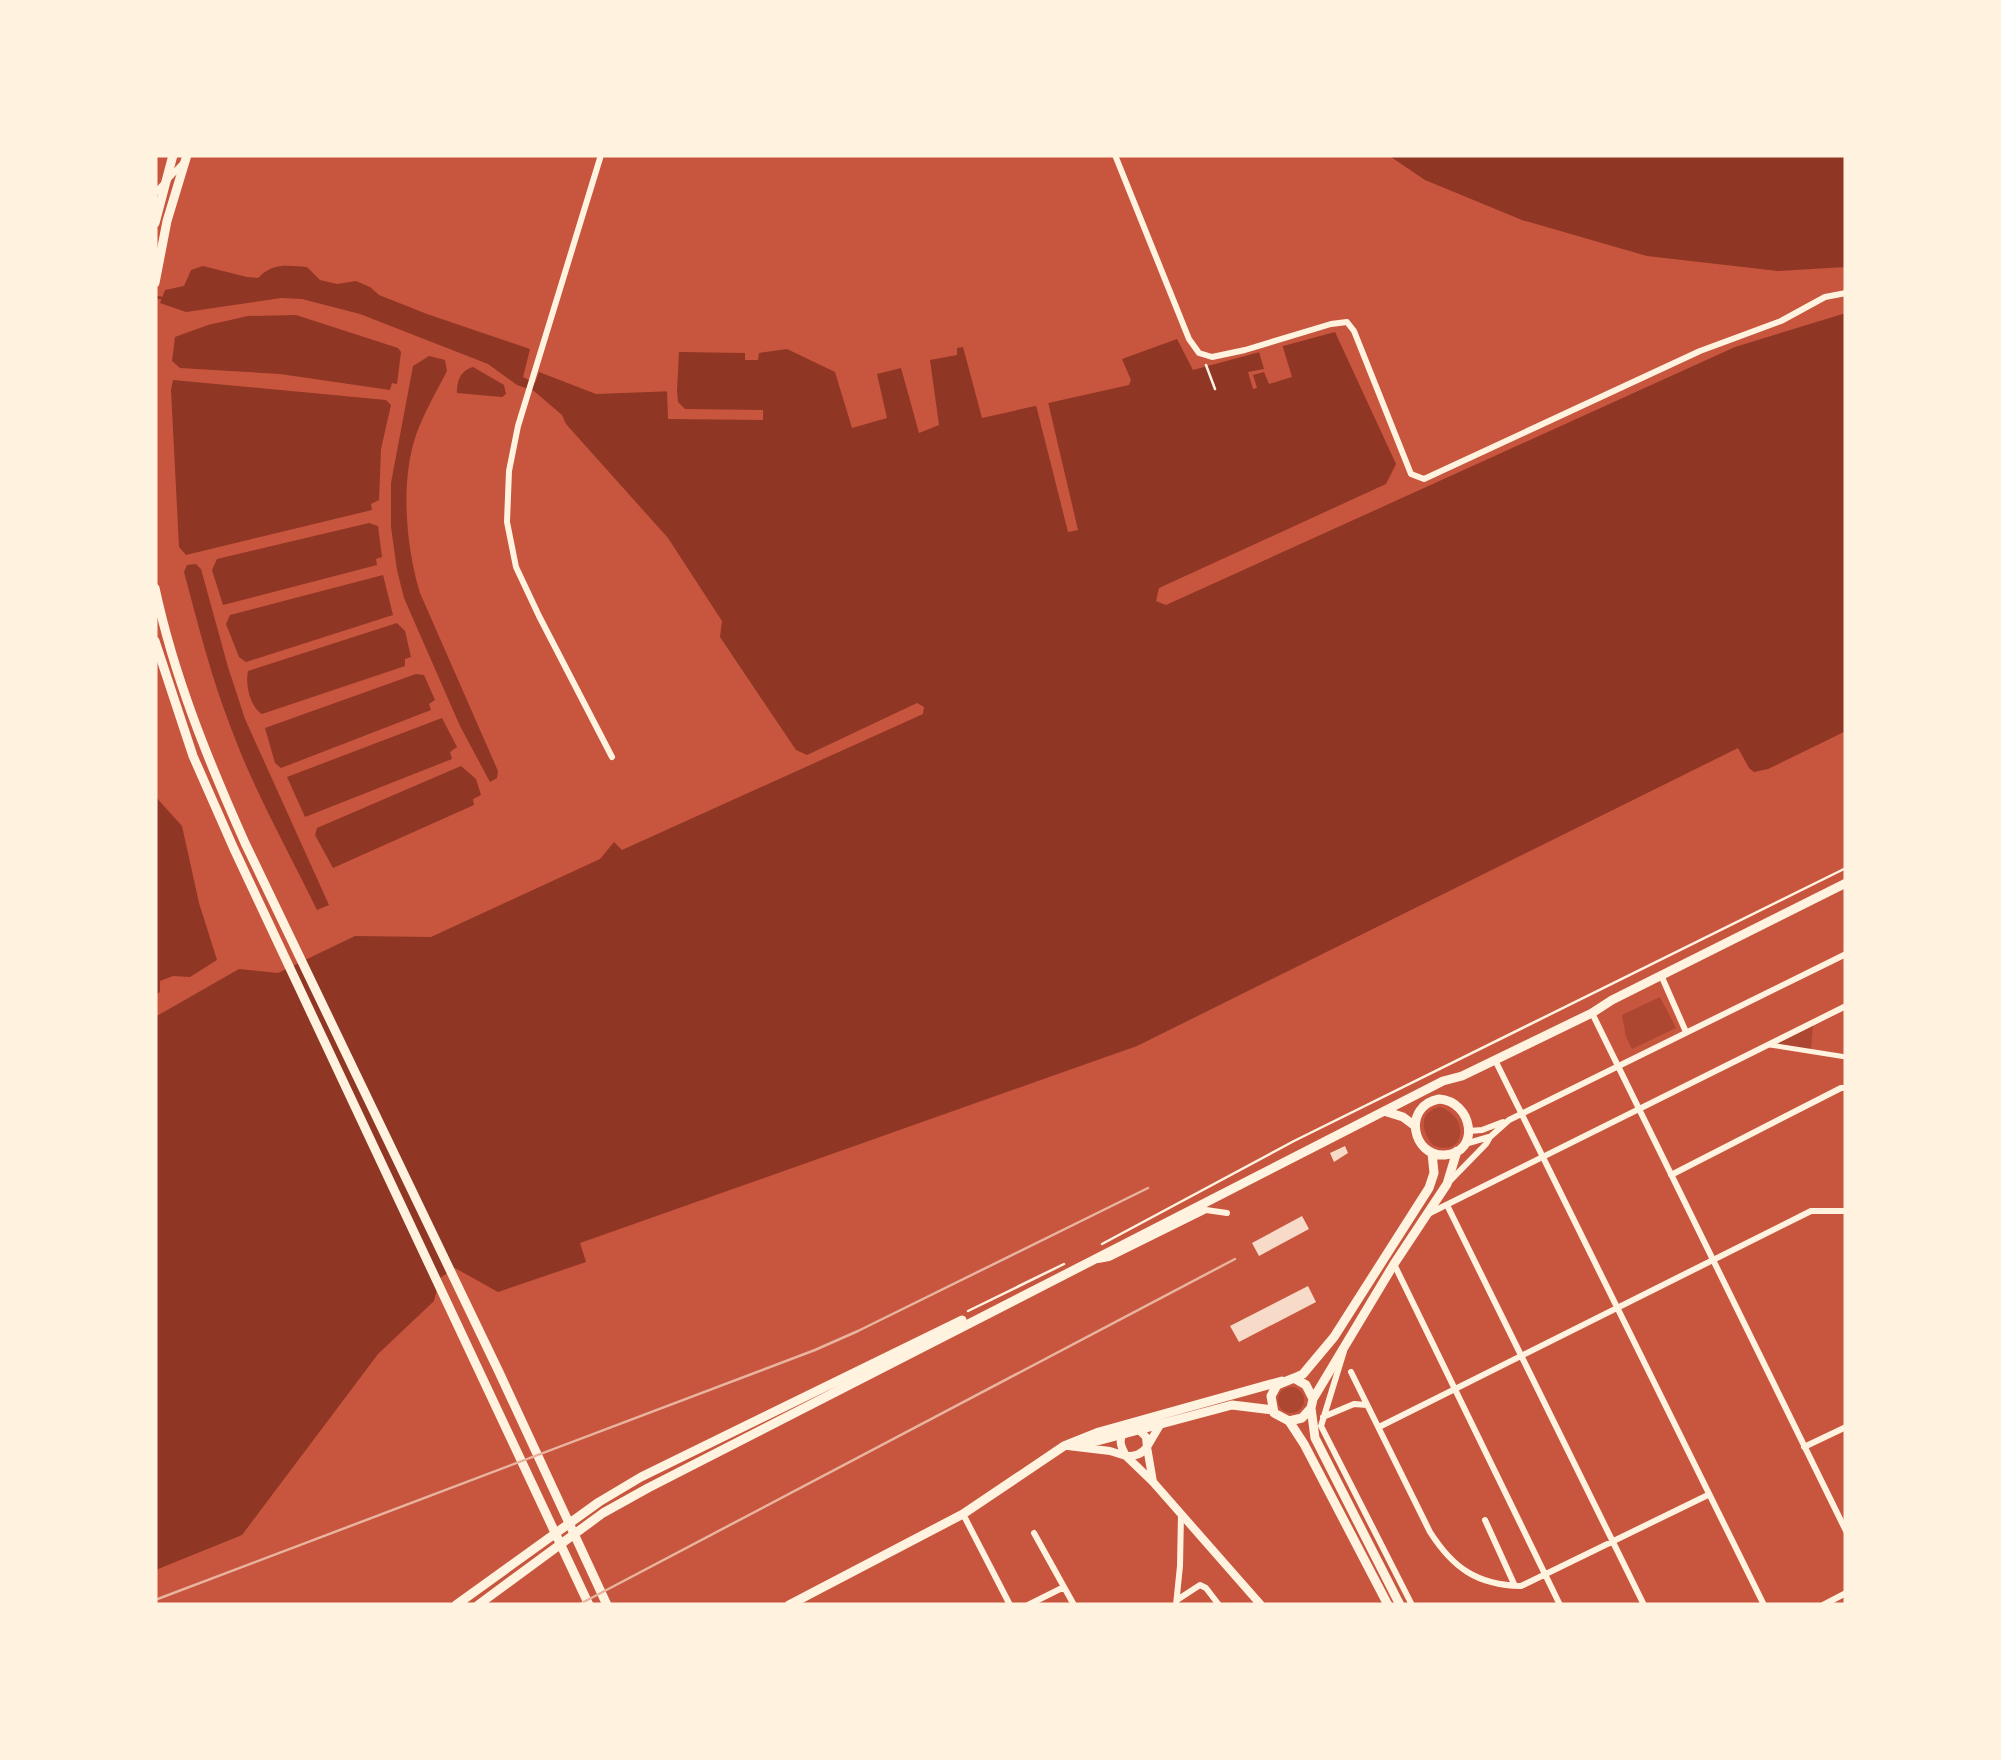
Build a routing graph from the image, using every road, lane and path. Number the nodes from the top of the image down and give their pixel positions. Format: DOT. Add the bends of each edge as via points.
graph roads {
  1 [pos="173,155"];
  2 [pos="188,155"];
  3 [pos="602,155"];
  4 [pos="1115,155"];
  5 [pos="155,193"];
  6 [pos="155,223"];
  7 [pos="155,283"];
  8 [pos="1846,293"];
  9 [pos="1206,365"];
  10 [pos="1215,388"];
  11 [pos="155,588"];
  12 [pos="155,640"];
  13 [pos="612,757"];
  14 [pos="1846,884"];
  15 [pos="1846,954"];
  16 [pos="1660,975"];
  17 [pos="1846,1006"];
  18 [pos="1592,1013"];
  19 [pos="1686,1032"];
  20 [pos="1767,1044"];
  21 [pos="1846,1057"];
  22 [pos="1495,1060"];
  23 [pos="1618,1067"];
  24 [pos="1462,1076"];
  25 [pos="1846,1088"];
  26 [pos="1454,1102"];
  27 [pos="1427,1103"];
  28 [pos="1638,1108"];
  29 [pos="1384,1111"];
  30 [pos="1520,1114"];
  31 [pos="1509,1120"];
  32 [pos="1415,1126"];
  33 [pos="1469,1131"];
  34 [pos="1490,1137"];
  35 [pos="1461,1148"];
  36 [pos="1432,1153"];
  37 [pos="1541,1156"];
  38 [pos="1670,1175"];
  39 [pos="1447,1184"];
  40 [pos="1447,1205"];
  41 [pos="1846,1210"];
  42 [pos="1227,1213"];
  43 [pos="1427,1215"];
  44 [pos="1712,1260"];
  45 [pos="1087,1262"];
  46 [pos="1394,1264"];
  47 [pos="1616,1308"];
  48 [pos="1346,1344"];
  49 [pos="1520,1355"];
  50 [pos="1351,1372"];
  51 [pos="1294,1378"];
  52 [pos="1282,1382"];
  53 [pos="1455,1387"];
  54 [pos="1312,1403"];
  55 [pos="1368,1406"];
  56 [pos="1273,1410"];
  57 [pos="1322,1417"];
  58 [pos="1289,1421"];
  59 [pos="1160,1425"];
  60 [pos="1135,1426"];
  61 [pos="1379,1427"];
  62 [pos="1846,1427"];
  63 [pos="1123,1434"];
  64 [pos="1064,1446"];
  65 [pos="1148,1447"];
  66 [pos="1804,1447"];
  67 [pos="1126,1456"];
  68 [pos="1153,1482"];
  69 [pos="1708,1495"];
  70 [pos="964,1514"];
  71 [pos="1181,1514"];
  72 [pos="1485,1520"];
  73 [pos="1846,1531"];
  74 [pos="1034,1534"];
  75 [pos="1612,1540"];
  76 [pos="1545,1575"];
  77 [pos="1515,1586"];
  78 [pos="1064,1587"];
  79 [pos="1846,1593"];
  80 [pos="1176,1603"];
  81 [pos="456,1605"];
  82 [pos="478,1605"];
  83 [pos="589,1605"];
  84 [pos="607,1605"];
  85 [pos="789,1605"];
  86 [pos="1010,1605"];
  87 [pos="1028,1605"];
  88 [pos="1074,1605"];
  89 [pos="1218,1605"];
  90 [pos="1261,1605"];
  91 [pos="1388,1605"];
  92 [pos="1400,1605"];
  93 [pos="1412,1605"];
  94 [pos="1560,1605"];
  95 [pos="1644,1605"];
  96 [pos="1764,1605"];
  97 [pos="1823,1605"];
  1 -- 6 [label="main road"];
  2 -- 5 [label="street"];
  2 -- 7 [label="main road"];
  3 -- 13 [label="street" via="518,426 507,522 516,567"];
  4 -- 8 [label="street" via="1199,353 1212,357 1347,322 1411,474 1424,479 1700,350"];
  9 -- 10 [label="path"];
  11 -- 84 [label="main road" via="210,765"];
  12 -- 83 [label="main road" via="221,819"];
  14 -- 16 [label="main road"];
  15 -- 19 [label="street"];
  16 -- 18 [label="main road"];
  16 -- 19 [label="street"];
  17 -- 20 [label="street"];
  18 -- 22 [label="main road"];
  18 -- 23 [label="street"];
  19 -- 23 [label="street"];
  20 -- 21 [label="street"];
  20 -- 28 [label="street"];
  22 -- 24 [label="main road"];
  22 -- 30 [label="street"];
  23 -- 28 [label="street"];
  23 -- 30 [label="street"];
  24 -- 26 [label="main road" via="1454,1082"];
  24 -- 27 [label="main road"];
  24 -- 29 [label="main road"];
  25 -- 38 [label="street"];
  26 -- 27 [label="main road"];
  26 -- 33 [label="main road"];
  27 -- 29 [label="main road"];
  27 -- 32 [label="main road"];
  28 -- 37 [label="street"];
  28 -- 38 [label="street"];
  29 -- 32 [label="main road"];
  29 -- 45 [label="main road"];
  30 -- 31 [label="street"];
  30 -- 37 [label="street"];
  31 -- 33 [label="street"];
  31 -- 34 [label="street"];
  32 -- 36 [label="main road"];
  33 -- 35 [label="main road"];
  34 -- 35 [label="street"];
  34 -- 39 [label="street"];
  35 -- 36 [label="main road"];
  35 -- 39 [label="main road"];
  36 -- 51 [label="main road" via="1430,1188 1334,1337"];
  37 -- 40 [label="street"];
  37 -- 47 [label="street"];
  38 -- 44 [label="street"];
  39 -- 43 [label="main road"];
  40 -- 43 [label="street"];
  40 -- 49 [label="street"];
  41 -- 44 [label="street" via="1811,1211"];
  42 -- 45 [label="street" via="1206,1210 1109,1258"];
  43 -- 46 [label="main road"];
  44 -- 47 [label="street"];
  44 -- 66 [label="street"];
  45 -- 81 [label="main road" via="641,1477"];
  45 -- 82 [label="main road" via="603,1513"];
  46 -- 48 [label="main road"];
  46 -- 53 [label="street"];
  47 -- 49 [label="street"];
  47 -- 69 [label="street"];
  48 -- 54 [label="main road"];
  48 -- 57 [label="street"];
  49 -- 53 [label="street"];
  49 -- 75 [label="street"];
  50 -- 55 [label="street"];
  51 -- 52 [label="main road"];
  51 -- 54 [label="main road" via="1306,1385"];
  52 -- 56 [label="main road" via="1271,1396"];
  52 -- 60 [label="main road"];
  53 -- 61 [label="street"];
  53 -- 76 [label="street"];
  54 -- 58 [label="main road" via="1302,1418"];
  54 -- 92 [label="main road" via="1315,1438"];
  55 -- 57 [label="street" via="1354,1404"];
  55 -- 61 [label="street"];
  56 -- 58 [label="main road"];
  56 -- 59 [label="main road" via="1232,1405"];
  57 -- 93 [label="street"];
  58 -- 91 [label="main road"];
  59 -- 60 [label="main road"];
  59 -- 65 [label="street"];
  60 -- 63 [label="main road"];
  60 -- 64 [label="main road"];
  60 -- 65 [label="street"];
  61 -- 77 [label="street" via="1444,1554 1469,1573"];
  62 -- 66 [label="street"];
  63 -- 64 [label="main road"];
  63 -- 67 [label="street"];
  64 -- 67 [label="street"];
  64 -- 70 [label="main road"];
  65 -- 67 [label="street"];
  65 -- 68 [label="street"];
  66 -- 73 [label="street"];
  67 -- 68 [label="street"];
  68 -- 71 [label="street"];
  69 -- 75 [label="street"];
  69 -- 96 [label="street"];
  70 -- 85 [label="main road"];
  70 -- 86 [label="street"];
  71 -- 80 [label="street"];
  71 -- 90 [label="street"];
  72 -- 77 [label="street"];
  74 -- 78 [label="street"];
  75 -- 76 [label="street"];
  75 -- 95 [label="street"];
  76 -- 77 [label="street"];
  76 -- 94 [label="street"];
  78 -- 87 [label="street"];
  78 -- 88 [label="street"];
  79 -- 97 [label="street"];
  80 -- 89 [label="street" via="1200,1585"];
}
